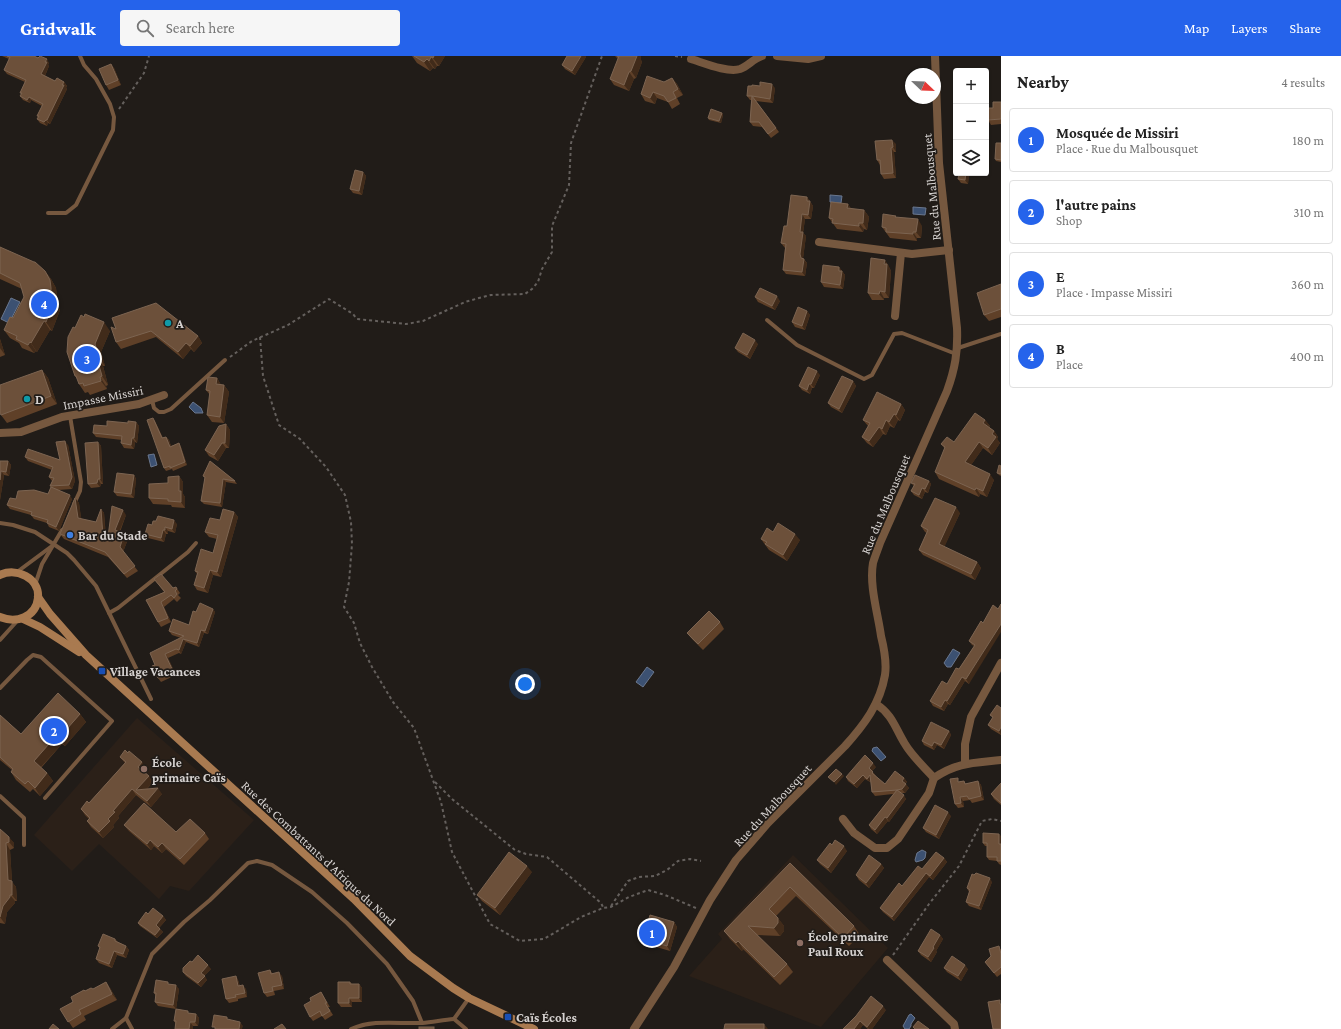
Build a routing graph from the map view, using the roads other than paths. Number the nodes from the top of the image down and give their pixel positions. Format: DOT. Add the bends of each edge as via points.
graph roads {
  1 [pos="80,56"];
  2 [pos="762,56"];
  3 [pos="777,56"];
  4 [pos="821,56"];
  5 [pos="935,56"];
  6 [pos="691,60"];
  7 [pos="48,213"];
  8 [pos="818,242"];
  9 [pos="949,250"];
  10 [pos="900,253"];
  11 [pos="895,316"];
  12 [pos="767,320"];
  13 [pos="1001,334"];
  14 [pos="957,351"];
  15 [pos="225,360"];
  16 [pos="164,395"];
  17 [pos="152,400"];
  18 [pos="70,416"];
  19 [pos="0,433"];
  20 [pos="71,510"];
  21 [pos="0,523"];
  22 [pos="66,523"];
  23 [pos="196,543"];
  24 [pos="54,544"];
  25 [pos="0,568"];
  26 [pos="14,572"];
  27 [pos="0,575"];
  28 [pos="35,585"];
  29 [pos="38,597"];
  30 [pos="109,613"];
  31 [pos="0,617"];
  32 [pos="21,619"];
  33 [pos="0,637"];
  34 [pos="86,655"];
  35 [pos="1001,663"];
  36 [pos="0,688"];
  37 [pos="151,699"];
  38 [pos="876,704"];
  39 [pos="1001,760"];
  40 [pos="965,764"];
  41 [pos="934,778"];
  42 [pos="0,796"];
  43 [pos="45,798"];
  44 [pos="843,819"];
  45 [pos="24,845"];
  46 [pos="888,961"];
  47 [pos="469,998"];
  48 [pos="126,1018"];
  49 [pos="454,1019"];
  50 [pos="422,1022"];
  51 [pos="112,1029"];
  52 [pos="132,1029"];
  53 [pos="351,1029"];
  54 [pos="466,1029"];
  55 [pos="534,1029"];
  56 [pos="634,1029"];
  57 [pos="954,1029"];
  1 -- 7 [label="lane" via="110,104 114,117 113,130 76,204 66,213"];
  2 -- 6 [label="street" via="732,71"];
  3 -- 4 [label="street" via="808,59"];
  5 -- 9 [label="street, Rue du Malbousquet" via="939,163"];
  8 -- 10 [label="street"];
  9 -- 10 [label="street"];
  9 -- 14 [label="street, Rue du Malbousquet" via="958,328"];
  10 -- 11 [label="street"];
  12 -- 14 [label="lane" via="797,345 864,379 872,375 894,334 902,332"];
  13 -- 14 [label="lane"];
  14 -- 38 [label="street, Rue du Malbousquet" via="947,391 873,564 873,587 885,654 885,674"];
  15 -- 17 [label="lane" via="171,409 159,412 154,408"];
  16 -- 17 [label="street, Impasse Missiri"];
  17 -- 18 [label="street, Impasse Missiri"];
  18 -- 19 [label="street, Impasse Missiri" via="13,434"];
  18 -- 20 [label="lane" via="81,482 80,491"];
  21 -- 24 [label="lane" via="35,532"];
  22 -- 24 [label="lane"];
  23 -- 30 [label="lane"];
  24 -- 26 [label="lane"];
  24 -- 28 [label="lane" via="42,564"];
  24 -- 30 [label="lane" via="74,560 96,586"];
  25 -- 26 [label="main road"];
  26 -- 27 [label="main road"];
  26 -- 28 [label="main road" via="28,577"];
  28 -- 29 [label="main road"];
  29 -- 32 [label="main road" via="32,612"];
  29 -- 34 [label="main road, Rue des Combattants d'Afrique du Nord"];
  30 -- 37 [label="lane"];
  31 -- 32 [label="main road, Rue des Combattants d'Afrique du Nord" via="7,620"];
  32 -- 33 [label="lane"];
  32 -- 34 [label="main road, Rue des Combattants d'Afrique du Nord" via="40,627"];
  34 -- 47 [label="main road, Rue des Combattants d'Afrique du Nord" via="348,894 410,956"];
  35 -- 40 [label="street" via="971,717 965,744"];
  36 -- 43 [label="lane" via="33,655 41,657 112,721"];
  38 -- 41 [label="street" via="885,710 905,744"];
  38 -- 56 [label="street, Rue du Malbousquet" via="845,746 768,823 736,860 704,911 674,967"];
  39 -- 40 [label="street"];
  40 -- 41 [label="street" via="946,769"];
  41 -- 44 [label="street" via="929,793 906,828 887,848 875,848 854,834"];
  42 -- 45 [label="lane" via="24,818"];
  46 -- 57 [label="street" via="954,1024"];
  47 -- 49 [label="lane"];
  47 -- 55 [label="main road, Rue des Combattants d'Afrique du Nord"];
  48 -- 50 [label="lane" via="152,954 248,863 257,861 272,866 312,892 347,923 387,964 414,1000"];
  48 -- 51 [label="lane"];
  48 -- 52 [label="lane"];
  49 -- 50 [label="lane"];
  49 -- 54 [label="lane"];
  50 -- 53 [label="lane" via="375,1023"];
}
